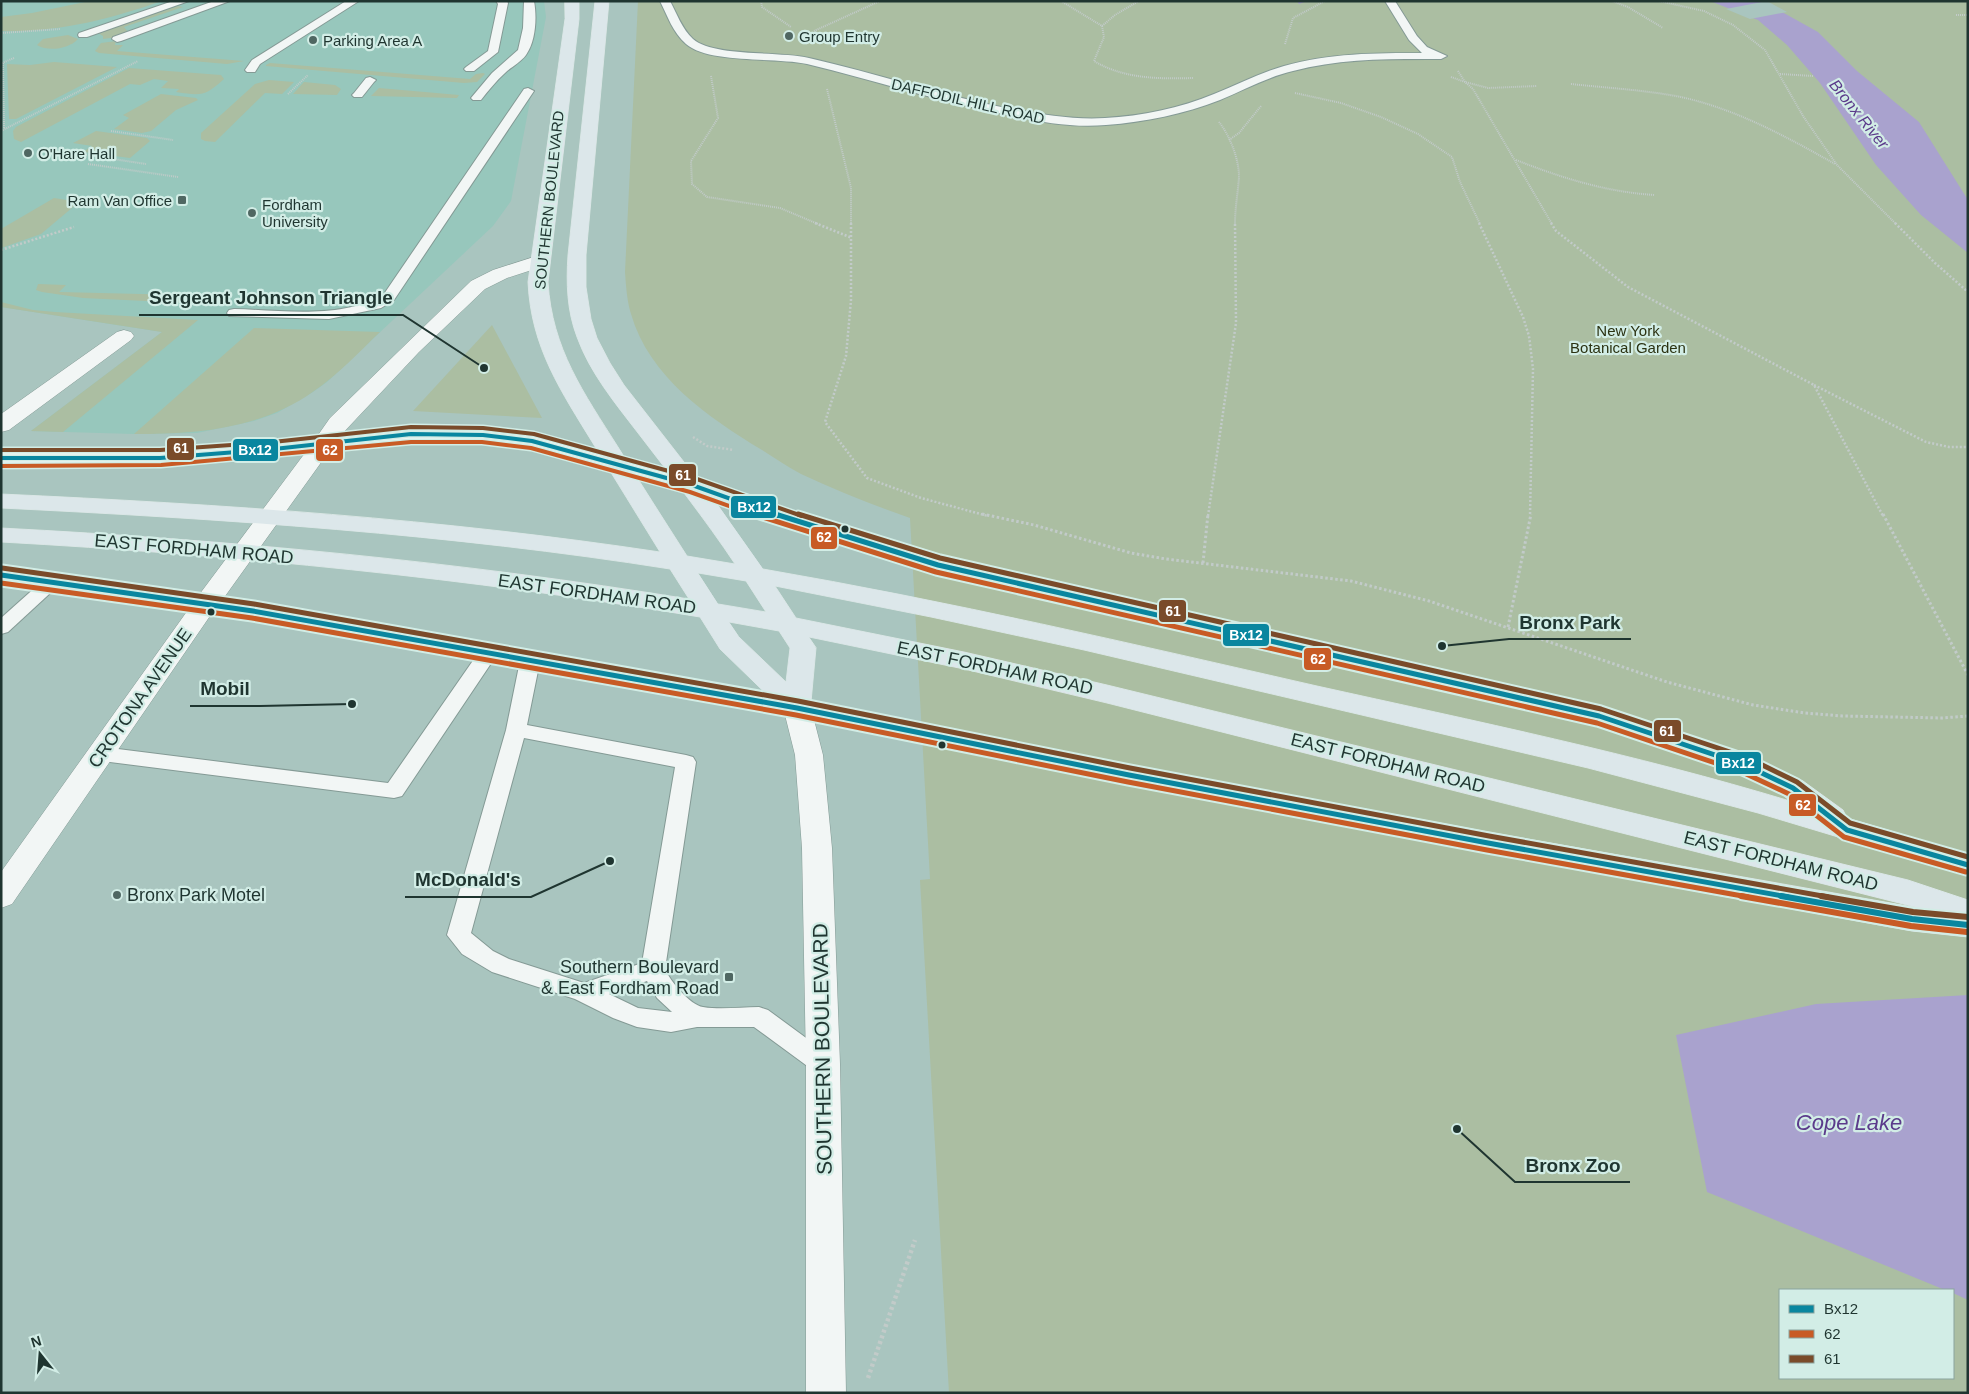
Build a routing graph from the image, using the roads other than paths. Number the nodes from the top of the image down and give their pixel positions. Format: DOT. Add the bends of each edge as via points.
graph roads {
  1 [pos="184,1"];
  2 [pos="225,1"];
  3 [pos="354,1"];
  4 [pos="502,1"];
  5 [pos="529,1"];
  6 [pos="572,1"];
  7 [pos="602,1"];
  8 [pos="664,1"];
  9 [pos="1390,1"];
  10 [pos="83,35"];
  11 [pos="117,40"];
  12 [pos="470,69"];
  13 [pos="251,70"];
  14 [pos="370,80"];
  15 [pos="528,91"];
  16 [pos="358,95"];
  17 [pos="477,98"];
  18 [pos="540,261"];
  19 [pos="249,297"];
  20 [pos="124,336"];
  21 [pos="1,425"];
  22 [pos="323,444"];
  23 [pos="1,458"];
  24 [pos="617,463"];
  25 [pos="692,485"];
  26 [pos="1,501"];
  27 [pos="1,535"];
  28 [pos="1,575"];
  29 [pos="53,581"];
  30 [pos="205,605"];
  31 [pos="1,628"];
  32 [pos="488,653"];
  33 [pos="530,661"];
  34 [pos="797,708"];
  35 [pos="516,730"];
  36 [pos="102,754"];
  37 [pos="1847,830"];
  38 [pos="1968,865"];
  39 [pos="1,896"];
  40 [pos="1968,912"];
  41 [pos="1968,925"];
  42 [pos="653,969"];
  43 [pos="584,993"];
  44 [pos="697,1017"];
  45 [pos="823,1064"];
  46 [pos="826,1393"];
  1 -- 10 [label="lane"];
  2 -- 11 [label="lane"];
  3 -- 13 [label="lane" via="256,62"];
  4 -- 12 [label="lane" via="493,52"];
  5 -- 17 [label="lane" via="531,9 523,50"];
  6 -- 18 [label="main road, SOUTHERN BOULEVARD"];
  7 -- 25 [label="main road, SOUTHERN BOULEVARD" via="577,255 578,304 587,338 599,363"];
  8 -- 9 [label="lane, DAFFODIL HILL ROAD" via="688,41 697,47 790,58 977,106 1044,120 1082,122 1120,121 1170,112 1248,83 1332,60 1441,56 1423,49"];
  14 -- 16 [label="lane"];
  15 -- 19 [label="lane" via="389,297 376,305 329,316 234,313"];
  18 -- 22 [label="street, CROTONA AVENUE" via="478,285 351,409"];
  18 -- 24 [label="main road, SOUTHERN BOULEVARD" via="538,306 551,354"];
  20 -- 21 [label="street"];
  22 -- 23 [label="street" via="160,458"];
  22 -- 24 [label="street" via="411,434 483,434 532,441"];
  22 -- 30 [label="street, CROTONA AVENUE"];
  24 -- 25 [label="street"];
  24 -- 34 [label="main road, SOUTHERN BOULEVARD" via="729,644"];
  25 -- 34 [label="main road, SOUTHERN BOULEVARD" via="803,648"];
  25 -- 37 [label="main road" via="782,517 938,564 1599,716 1745,764 1793,788"];
  26 -- 37 [label="main road, EAST FORDHAM ROAD" via="194,511 385,527 734,571 986,619 1383,710 1637,770"];
  27 -- 40 [label="main road, EAST FORDHAM ROAD" via="226,551 432,572 643,600 769,621 1090,689 1908,892"];
  28 -- 29 [label="street"];
  29 -- 30 [label="street"];
  29 -- 31 [label="lane"];
  30 -- 32 [label="street"];
  30 -- 36 [label="street, CROTONA AVENUE"];
  32 -- 33 [label="street"];
  32 -- 36 [label="lane" via="394,791"];
  33 -- 34 [label="street"];
  33 -- 35 [label="lane"];
  34 -- 41 [label="main road" via="1479,841 1902,918"];
  34 -- 45 [label="street, SOUTHERN BOULEVARD" via="808,755 817,848"];
  35 -- 42 [label="lane" via="686,762"];
  35 -- 43 [label="lane" via="459,935 482,957"];
  36 -- 39 [label="street, CROTONA AVENUE"];
  37 -- 38 [label="main road, EAST FORDHAM ROAD"];
  42 -- 43 [label="lane"];
  42 -- 44 [label="lane" via="661,987"];
  43 -- 44 [label="lane" via="642,1019 677,1023"];
  44 -- 45 [label="lane" via="760,1017"];
  45 -- 46 [label="street, SOUTHERN BOULEVARD"];
}
